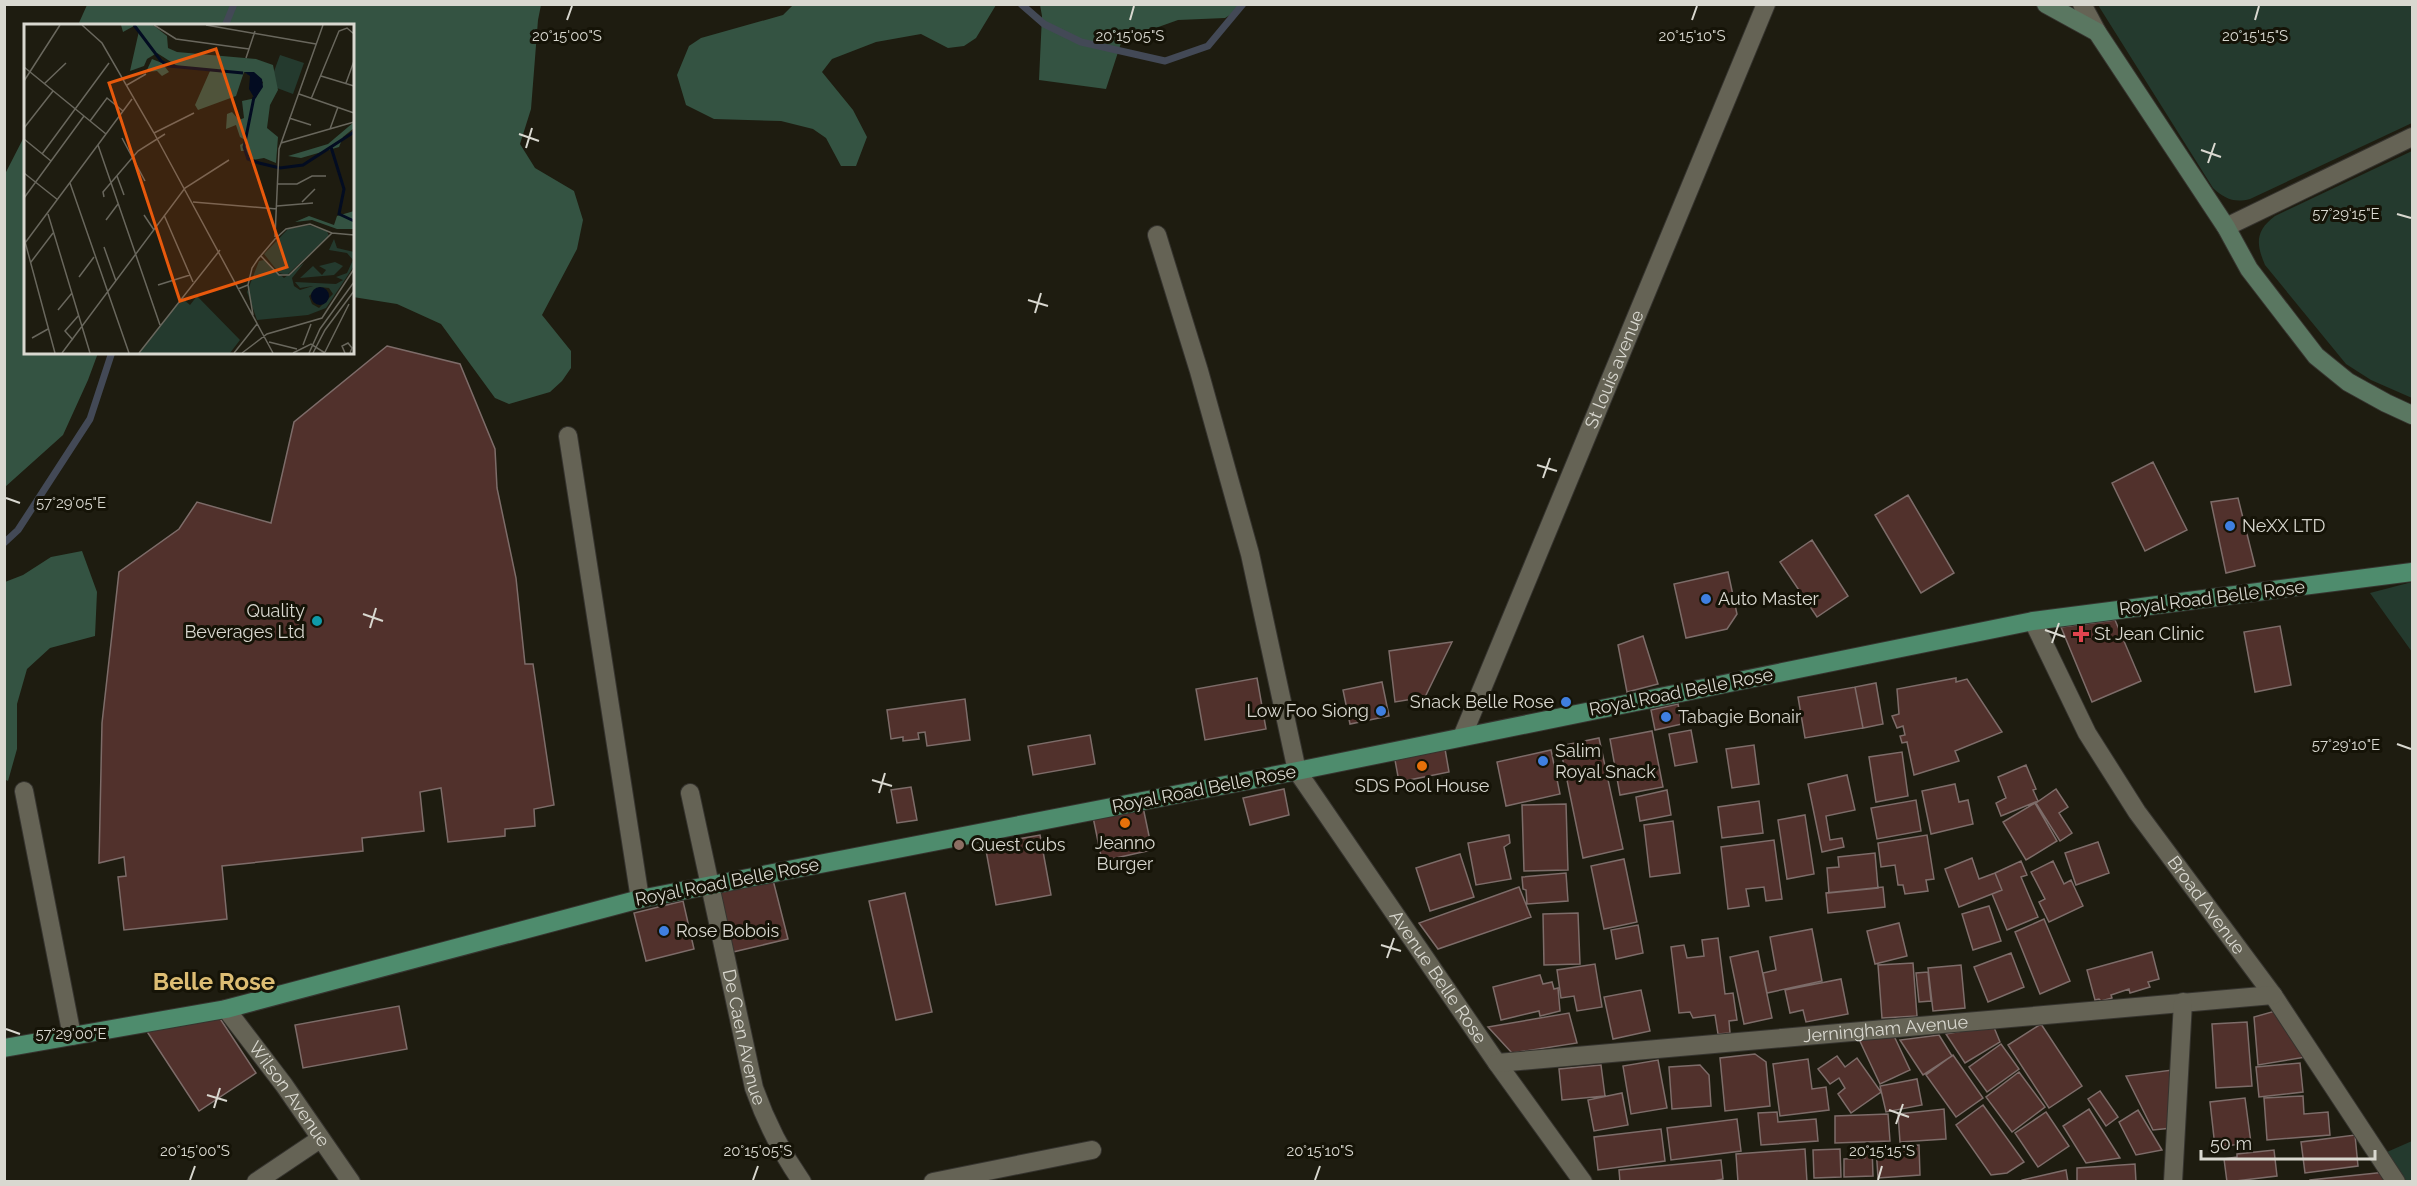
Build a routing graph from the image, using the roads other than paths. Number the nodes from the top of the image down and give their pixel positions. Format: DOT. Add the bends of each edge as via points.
graph roads {
  1 [pos="1766,4"];
  2 [pos="2046,4"];
  3 [pos="2082,4"];
  4 [pos="2097,32"];
  5 [pos="2412,137"];
  6 [pos="2226,227"];
  7 [pos="1157,235"];
  8 [pos="2412,415"];
  9 [pos="568,436"];
  10 [pos="2412,572"];
  11 [pos="2033,621"];
  12 [pos="1462,737"];
  13 [pos="1297,771"];
  14 [pos="24,791"];
  15 [pos="690,793"];
  16 [pos="709,885"];
  17 [pos="640,898"];
  18 [pos="2273,995"];
  19 [pos="2183,1002"];
  20 [pos="226,1009"];
  21 [pos="72,1036"];
  22 [pos="4,1048"];
  23 [pos="1497,1063"];
  24 [pos="320,1139"];
  25 [pos="1092,1150"];
  26 [pos="256,1182"];
  27 [pos="351,1182"];
  28 [pos="802,1182"];
  29 [pos="933,1182"];
  30 [pos="1583,1182"];
  31 [pos="2173,1182"];
  32 [pos="2396,1182"];
  1 -- 12 [label="street, St louis avenue"];
  2 -- 4 [label="street"];
  3 -- 4 [label="street"];
  4 -- 6 [label="street"];
  5 -- 6 [label="street"];
  6 -- 8 [label="street" via="2249,269 2316,356 2349,382"];
  7 -- 13 [label="street" via="1250,554"];
  9 -- 17 [label="street"];
  10 -- 11 [label="main road, Royal Road Belle Rose"];
  11 -- 12 [label="main road, Royal Road Belle Rose"];
  11 -- 18 [label="street, Broad Avenue" via="2093,743 2137,812"];
  12 -- 13 [label="main road, Royal Road Belle Rose"];
  13 -- 16 [label="main road, Royal Road Belle Rose"];
  13 -- 23 [label="street, Avenue Belle Rose"];
  14 -- 21 [label="street"];
  15 -- 16 [label="street, De Caen Avenue"];
  16 -- 17 [label="main road, Royal Road Belle Rose"];
  16 -- 28 [label="street, De Caen Avenue" via="754,1088 766,1123"];
  17 -- 20 [label="main road, Royal Road Belle Rose"];
  18 -- 19 [label="street, Jerningham Avenue"];
  18 -- 32 [label="street, Broad Avenue"];
  19 -- 23 [label="street, Jerningham Avenue"];
  19 -- 31 [label="street"];
  20 -- 21 [label="main road, Royal Road Belle Rose"];
  20 -- 24 [label="street, Wilson Avenue"];
  21 -- 22 [label="main road, Royal Road Belle Rose"];
  23 -- 30 [label="street, Avenue Belle Rose"];
  24 -- 26 [label="street"];
  24 -- 27 [label="street, Wilson Avenue"];
  25 -- 29 [label="street"];
}
